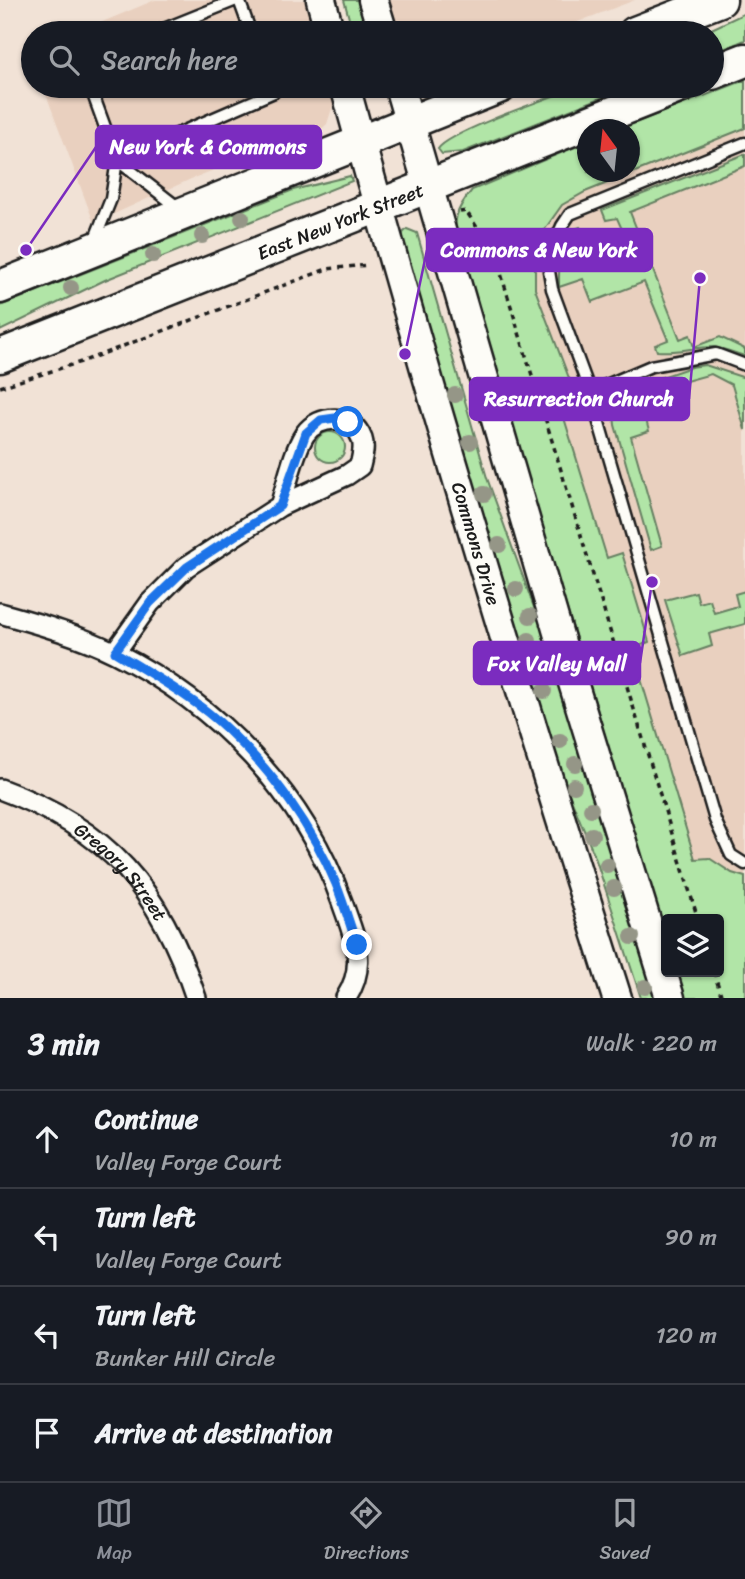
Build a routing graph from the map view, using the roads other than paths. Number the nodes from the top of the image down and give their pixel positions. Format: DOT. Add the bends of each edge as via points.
graph roads {
  1 [pos="238,0"];
  2 [pos="321,0"];
  3 [pos="373,0"];
  4 [pos="720,0"];
  5 [pos="185,21"];
  6 [pos="246,21"];
  7 [pos="327,21"];
  8 [pos="379,21"];
  9 [pos="666,21"];
  10 [pos="745,60"];
  11 [pos="724,68"];
  12 [pos="94,98"];
  13 [pos="260,98"];
  14 [pos="348,98"];
  15 [pos="402,98"];
  16 [pos="470,98"];
  17 [pos="651,98"];
  18 [pos="409,122"];
  19 [pos="360,141"];
  20 [pos="745,143"];
  21 [pos="117,160"];
  22 [pos="428,187"];
  23 [pos="377,207"];
  24 [pos="184,212"];
  25 [pos="90,251"];
  26 [pos="0,286"];
  27 [pos="0,356"];
  28 [pos="745,365"];
  29 [pos="590,392"];
  30 [pos="280,506"];
  31 [pos="0,613"];
  32 [pos="115,652"];
  33 [pos="0,789"];
  34 [pos="745,864"];
  35 [pos="196,998"];
  36 [pos="346,998"];
  37 [pos="617,998"];
  38 [pos="670,998"];
  1 -- 5 [label="lane"];
  1 -- 6 [label="lane"];
  2 -- 7 [label="street"];
  3 -- 8 [label="street"];
  4 -- 9 [label="main road"];
  10 -- 11 [label="main road"];
  12 -- 21 [label="lane"];
  13 -- 21 [label="lane"];
  14 -- 19 [label="street, Commons Drive"];
  15 -- 18 [label="street"];
  16 -- 18 [label="main road"];
  17 -- 22 [label="main road, East New York Street"];
  18 -- 19 [label="main road"];
  18 -- 22 [label="street"];
  19 -- 23 [label="street, Commons Drive"];
  19 -- 24 [label="main road"];
  20 -- 29 [label="lane" via="570,214 562,226 552,249 552,289"];
  21 -- 24 [label="lane"];
  21 -- 25 [label="lane" via="111,200"];
  22 -- 23 [label="main road, East New York Street"];
  22 -- 38 [label="street"];
  23 -- 27 [label="main road, East New York Street"];
  23 -- 37 [label="street, Commons Drive"];
  24 -- 25 [label="main road"];
  25 -- 26 [label="main road"];
  28 -- 29 [label="lane" via="716,354 651,366"];
  29 -- 34 [label="lane" via="715,820 731,855"];
  30 -- 30 [label="street" via="360,466 363,453 358,431 335,418 321,420 306,433"];
  30 -- 32 [label="street" via="187,567 150,603"];
  31 -- 32 [label="street"];
  32 -- 36 [label="street" via="171,685 229,730 307,828 335,883 357,945 358,968"];
  33 -- 35 [label="street, Gregory Street" via="60,815 90,834 141,883 174,940"];
}
